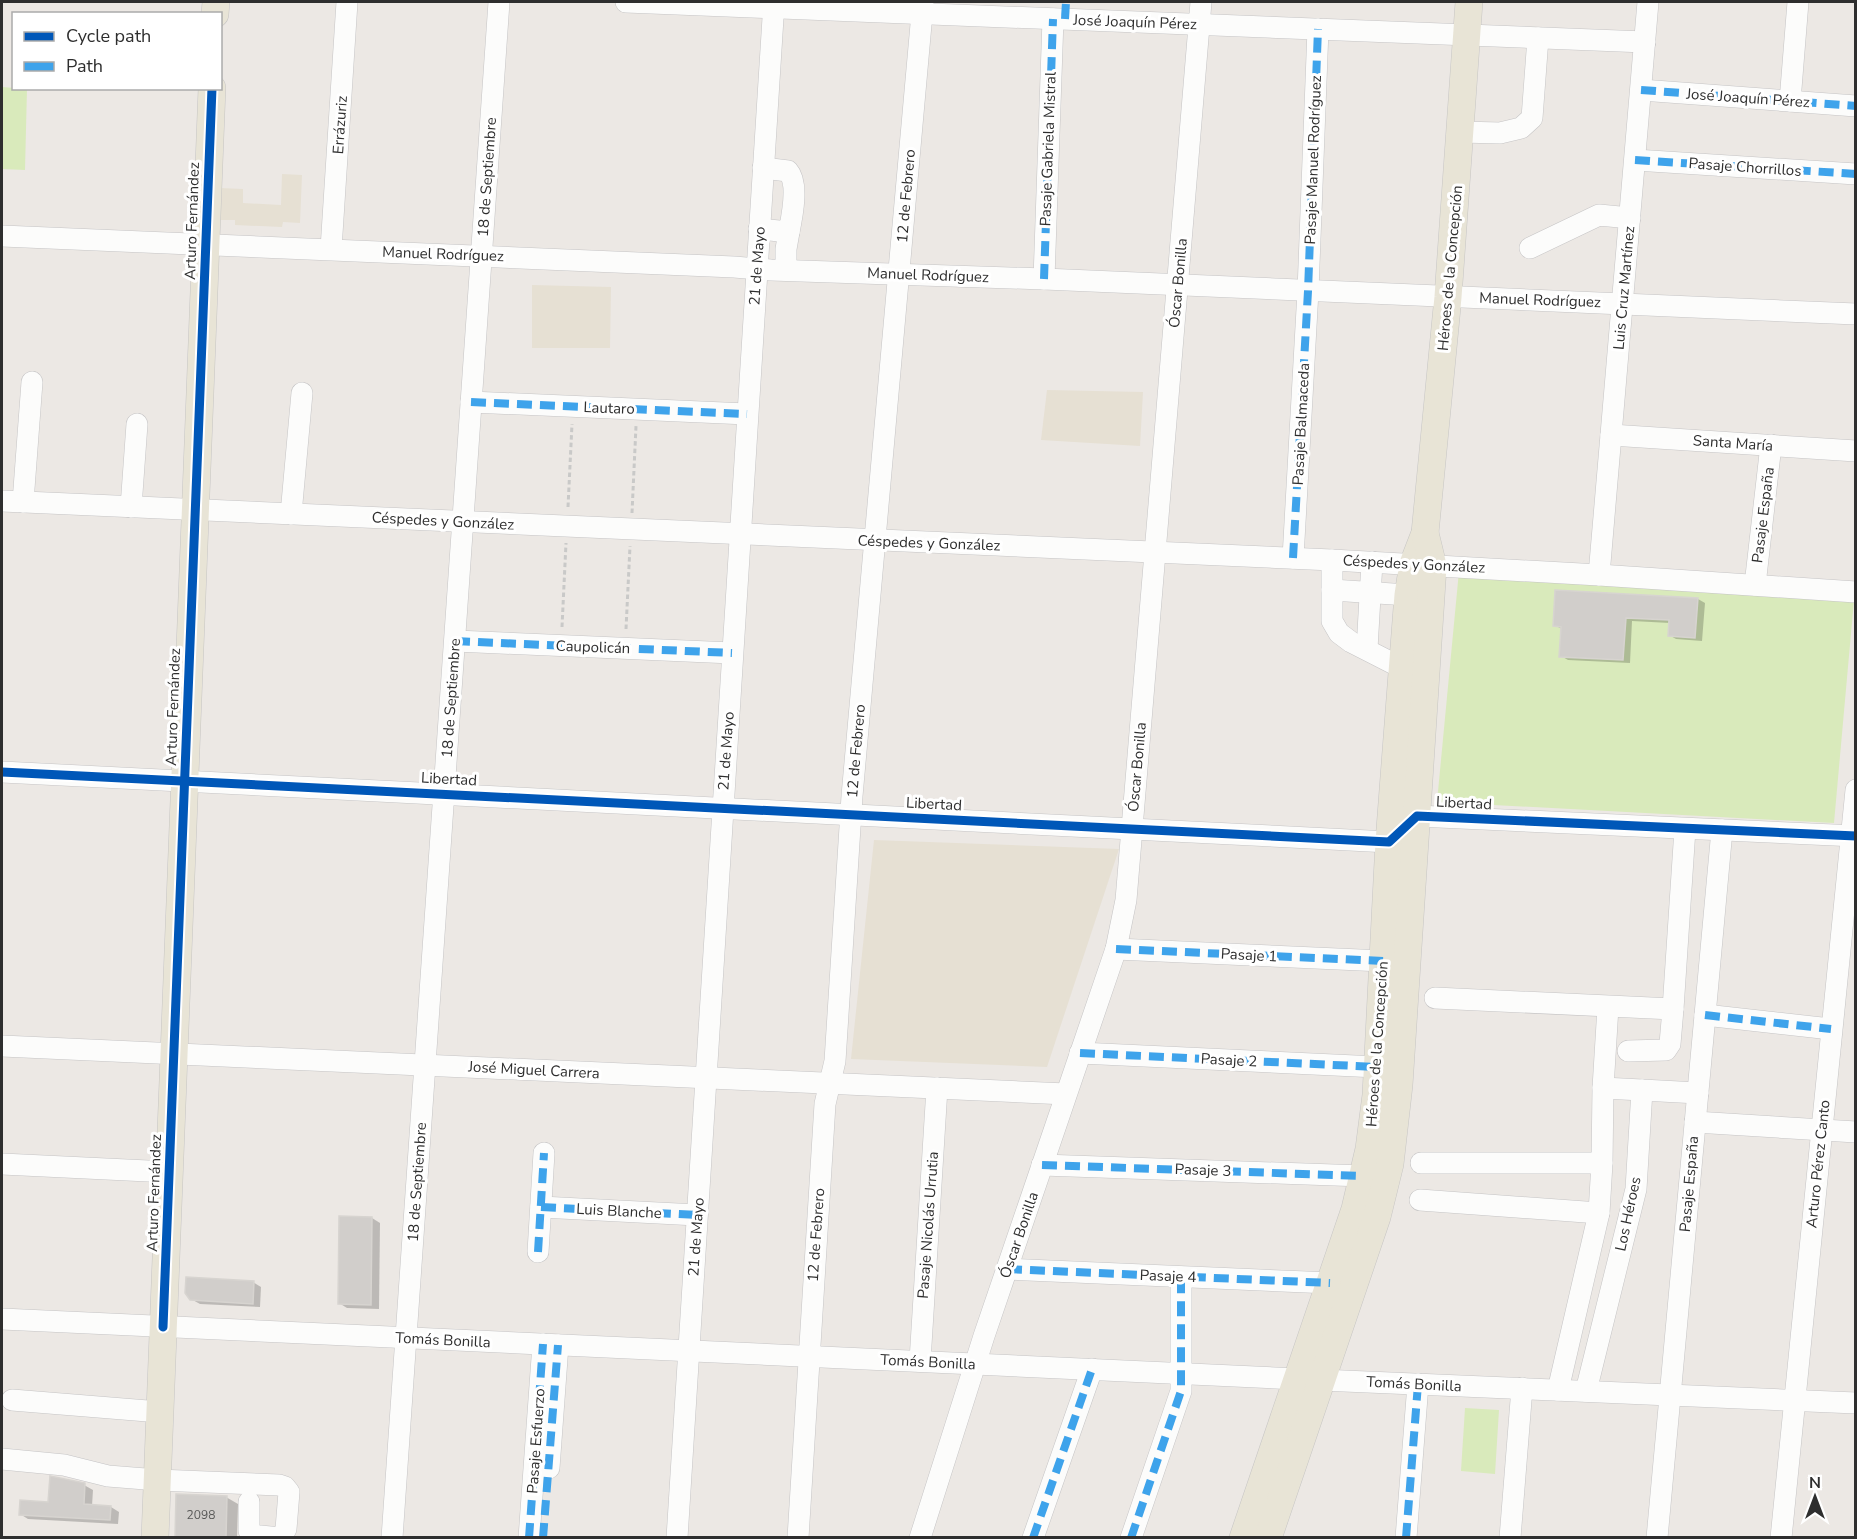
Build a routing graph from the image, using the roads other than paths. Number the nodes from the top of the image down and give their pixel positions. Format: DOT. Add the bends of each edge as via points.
graph roads {
  1 [pos="347,2"];
  2 [pos="499,2"];
  3 [pos="626,2"];
  4 [pos="1201,2"];
  5 [pos="1469,2"];
  6 [pos="1648,2"];
  7 [pos="1798,2"];
  8 [pos="773,4"];
  9 [pos="923,8"];
  10 [pos="1061,13"];
  11 [pos="1199,25"];
  12 [pos="1318,30"];
  13 [pos="1467,36"];
  14 [pos="1538,38"];
  15 [pos="1645,42"];
  16 [pos="212,90"];
  17 [pos="1641,90"];
  18 [pos="1790,101"];
  19 [pos="1856,106"];
  20 [pos="1460,132"];
  21 [pos="1635,160"];
  22 [pos="763,168"];
  23 [pos="1856,174"];
  24 [pos="1630,218"];
  25 [pos="759,229"];
  26 [pos="789,232"];
  27 [pos="2,236"];
  28 [pos="206,244"];
  29 [pos="1530,248"];
  30 [pos="332,249"];
  31 [pos="481,256"];
  32 [pos="757,268"];
  33 [pos="786,270"];
  34 [pos="899,274"];
  35 [pos="1044,279"];
  36 [pos="1177,285"];
  37 [pos="1308,291"];
  38 [pos="1448,297"];
  39 [pos="1622,304"];
  40 [pos="1856,314"];
  41 [pos="32,382"];
  42 [pos="302,393"];
  43 [pos="471,402"];
  44 [pos="747,414"];
  45 [pos="137,424"];
  46 [pos="1611,435"];
  47 [pos="1771,445"];
  48 [pos="1856,451"];
  49 [pos="2,501"];
  50 [pos="23,502"];
  51 [pos="131,507"];
  52 [pos="196,510"];
  53 [pos="291,514"];
  54 [pos="463,522"];
  55 [pos="740,534"];
  56 [pos="875,540"];
  57 [pos="1156,552"];
  58 [pos="1293,558"];
  59 [pos="1332,560"];
  60 [pos="1372,562"];
  61 [pos="1423,565"];
  62 [pos="1599,575"];
  63 [pos="1755,585"];
  64 [pos="1332,590"];
  65 [pos="1856,592"];
  66 [pos="1371,593"];
  67 [pos="1408,595"];
  68 [pos="454,640"];
  69 [pos="1367,649"];
  70 [pos="732,653"];
  71 [pos="1414,672"];
  72 [pos="2,772"];
  73 [pos="185,781"];
  74 [pos="1856,790"];
  75 [pos="444,794"];
  76 [pos="722,808"];
  77 [pos="850,816"];
  78 [pos="1417,816"];
  79 [pos="1132,829"];
  80 [pos="1685,829"];
  81 [pos="1722,830"];
  82 [pos="1853,836"];
  83 [pos="1389,842"];
  84 [pos="1116,949"];
  85 [pos="1383,961"];
  86 [pos="1436,998"];
  87 [pos="1608,1007"];
  88 [pos="1673,1009"];
  89 [pos="1705,1016"];
  90 [pos="1831,1029"];
  91 [pos="2,1046"];
  92 [pos="1628,1051"];
  93 [pos="174,1053"];
  94 [pos="1080,1053"];
  95 [pos="425,1064"];
  96 [pos="1377,1067"];
  97 [pos="705,1077"];
  98 [pos="830,1083"];
  99 [pos="937,1088"];
  100 [pos="1603,1089"];
  101 [pos="1642,1090"];
  102 [pos="1698,1093"];
  103 [pos="1066,1094"];
  104 [pos="1695,1122"];
  105 [pos="1821,1129"];
  106 [pos="1856,1132"];
  107 [pos="544,1153"];
  108 [pos="1421,1163"];
  109 [pos="1602,1163"];
  110 [pos="2,1164"];
  111 [pos="1042,1165"];
  112 [pos="169,1172"];
  113 [pos="1364,1176"];
  114 [pos="1420,1200"];
  115 [pos="541,1207"];
  116 [pos="1599,1214"];
  117 [pos="697,1215"];
  118 [pos="538,1252"];
  119 [pos="1007,1269"];
  120 [pos="1181,1277"];
  121 [pos="1330,1283"];
  122 [pos="2,1319"];
  123 [pos="164,1327"];
  124 [pos="406,1338"];
  125 [pos="550,1345"];
  126 [pos="689,1351"];
  127 [pos="808,1356"];
  128 [pos="920,1361"];
  129 [pos="975,1364"];
  130 [pos="1092,1369"];
  131 [pos="1182,1373"];
  132 [pos="1310,1379"];
  133 [pos="1418,1384"];
  134 [pos="1522,1388"];
  135 [pos="1558,1390"];
  136 [pos="1586,1391"];
  137 [pos="1670,1395"];
  138 [pos="12,1400"];
  139 [pos="1794,1400"];
  140 [pos="1856,1403"];
  141 [pos="160,1412"];
  142 [pos="2,1459"];
  143 [pos="158,1480"];
  144 [pos="249,1502"];
  145 [pos="155,1538"];
  146 [pos="280,1538"];
  147 [pos="392,1538"];
  148 [pos="529,1538"];
  149 [pos="543,1538"];
  150 [pos="677,1538"];
  151 [pos="798,1538"];
  152 [pos="920,1538"];
  153 [pos="1033,1538"];
  154 [pos="1131,1538"];
  155 [pos="1243,1538"];
  156 [pos="1268,1538"];
  157 [pos="1406,1538"];
  158 [pos="1510,1538"];
  159 [pos="1657,1538"];
  160 [pos="1780,1538"];
  1 -- 30 [label="street, Errázuriz"];
  2 -- 31 [label="street, 18 de Septiembre"];
  3 -- 8 [label="street, José Joaquín Pérez"];
  4 -- 11 [label="street, Óscar Bonilla"];
  5 -- 13 [label="main road, Héroes de la Concepción"];
  6 -- 15 [label="street, Luis Cruz Martínez"];
  7 -- 18 [label="street"];
  8 -- 9 [label="street, José Joaquín Pérez"];
  8 -- 22 [label="street, 21 de Mayo"];
  9 -- 10 [label="street, José Joaquín Pérez"];
  9 -- 34 [label="street, 12 de Febrero"];
  10 -- 11 [label="street, José Joaquín Pérez"];
  10 -- 35 [label="street, Pasaje Gabriela Mistral"];
  11 -- 12 [label="street, José Joaquín Pérez"];
  11 -- 36 [label="street, Óscar Bonilla"];
  12 -- 13 [label="street, José Joaquín Pérez"];
  12 -- 37 [label="street, Pasaje Manuel Rodríguez"];
  13 -- 14 [label="street, José Joaquín Pérez"];
  13 -- 20 [label="main road, Héroes de la Concepción"];
  14 -- 15 [label="street, José Joaquín Pérez"];
  14 -- 20 [label="street" via="1532,118 1521,128 1500,133"];
  15 -- 17 [label="street, Luis Cruz Martínez"];
  16 -- 28 [label="main road, Arturo Fernández"];
  17 -- 18 [label="street, José Joaquín Pérez"];
  17 -- 21 [label="street, Luis Cruz Martínez"];
  18 -- 19 [label="street, José Joaquín Pérez"];
  20 -- 38 [label="main road, Héroes de la Concepción"];
  21 -- 23 [label="street, Pasaje Chorrillos"];
  21 -- 24 [label="street, Luis Cruz Martínez"];
  22 -- 25 [label="street, 21 de Mayo"];
  22 -- 26 [label="street" via="792,175"];
  24 -- 29 [label="street" via="1599,215"];
  24 -- 39 [label="street, Luis Cruz Martínez"];
  25 -- 26 [label="street"];
  25 -- 32 [label="street, 21 de Mayo"];
  26 -- 33 [label="street"];
  27 -- 28 [label="street, Manuel Rodríguez"];
  28 -- 30 [label="street, Manuel Rodríguez"];
  28 -- 52 [label="main road, Arturo Fernández"];
  30 -- 31 [label="street, Manuel Rodríguez"];
  31 -- 32 [label="street, Manuel Rodríguez"];
  31 -- 43 [label="street, 18 de Septiembre"];
  32 -- 33 [label="street, Manuel Rodríguez"];
  32 -- 44 [label="street, 21 de Mayo"];
  33 -- 34 [label="street, Manuel Rodríguez"];
  34 -- 35 [label="street, Manuel Rodríguez"];
  34 -- 56 [label="street, 12 de Febrero"];
  35 -- 36 [label="street, Manuel Rodríguez"];
  36 -- 37 [label="street, Manuel Rodríguez"];
  36 -- 57 [label="street, Óscar Bonilla"];
  37 -- 38 [label="street, Manuel Rodríguez"];
  37 -- 58 [label="street, Pasaje Balmaceda"];
  38 -- 39 [label="street, Manuel Rodríguez"];
  38 -- 61 [label="main road, Héroes de la Concepción"];
  39 -- 40 [label="street, Manuel Rodríguez"];
  39 -- 46 [label="street, Luis Cruz Martínez"];
  41 -- 50 [label="street"];
  42 -- 53 [label="street"];
  43 -- 44 [label="street, Lautaro"];
  43 -- 54 [label="street, 18 de Septiembre"];
  44 -- 55 [label="street, 21 de Mayo"];
  45 -- 51 [label="street"];
  46 -- 47 [label="street, Santa María"];
  46 -- 62 [label="street, Luis Cruz Martínez"];
  47 -- 48 [label="street, Santa María"];
  47 -- 63 [label="street, Pasaje España"];
  49 -- 50 [label="street, Céspedes y González"];
  50 -- 51 [label="street, Céspedes y González"];
  51 -- 52 [label="street, Céspedes y González"];
  52 -- 53 [label="street, Céspedes y González"];
  52 -- 73 [label="main road, Arturo Fernández"];
  53 -- 54 [label="street, Céspedes y González"];
  54 -- 55 [label="street, Céspedes y González"];
  54 -- 68 [label="street, 18 de Septiembre"];
  55 -- 56 [label="street, Céspedes y González"];
  55 -- 70 [label="street, 21 de Mayo"];
  56 -- 57 [label="street, Céspedes y González"];
  56 -- 77 [label="street, 12 de Febrero"];
  57 -- 58 [label="street, Céspedes y González"];
  57 -- 79 [label="street, Óscar Bonilla"];
  58 -- 59 [label="street, Céspedes y González"];
  59 -- 60 [label="street, Céspedes y González"];
  59 -- 64 [label="street"];
  60 -- 61 [label="street, Céspedes y González"];
  60 -- 66 [label="street"];
  61 -- 62 [label="street, Céspedes y González"];
  61 -- 67 [label="main road, Héroes de la Concepción"];
  61 -- 71 [label="main road, Héroes de la Concepción"];
  62 -- 63 [label="street, Céspedes y González"];
  63 -- 65 [label="street, Céspedes y González"];
  64 -- 66 [label="street"];
  64 -- 69 [label="street" via="1334,626 1343,637"];
  66 -- 67 [label="street"];
  66 -- 69 [label="street"];
  67 -- 71 [label="main road, Héroes de la Concepción"];
  68 -- 70 [label="street, Caupolicán"];
  68 -- 75 [label="street, 18 de Septiembre"];
  69 -- 71 [label="street"];
  70 -- 76 [label="street, 21 de Mayo"];
  71 -- 78 [label="main road, Héroes de la Concepción"];
  71 -- 83 [label="main road, Héroes de la Concepción"];
  72 -- 73 [label="street, Libertad"];
  73 -- 75 [label="street, Libertad"];
  73 -- 93 [label="main road, Arturo Fernández"];
  74 -- 82 [label="street, Arturo Pérez Canto"];
  75 -- 76 [label="street, Libertad"];
  75 -- 95 [label="street, 18 de Septiembre"];
  76 -- 77 [label="street, Libertad"];
  76 -- 97 [label="street, 21 de Mayo"];
  77 -- 79 [label="street, Libertad"];
  77 -- 98 [label="street, 12 de Febrero" via="835,1061"];
  78 -- 80 [label="street, Libertad"];
  78 -- 83 [label="street, Libertad"];
  78 -- 132 [label="main road, Héroes de la Concepción" via="1393,1147 1377,1217"];
  79 -- 83 [label="street, Libertad"];
  79 -- 84 [label="street, Óscar Bonilla" via="1126,900"];
  80 -- 81 [label="street, Libertad"];
  80 -- 88 [label="street"];
  81 -- 82 [label="street, Libertad"];
  81 -- 89 [label="street, Pasaje España"];
  82 -- 90 [label="street, Arturo Pérez Canto"];
  83 -- 85 [label="main road, Héroes de la Concepción"];
  84 -- 85 [label="street, Pasaje 1"];
  84 -- 94 [label="street, Óscar Bonilla"];
  85 -- 96 [label="main road, Héroes de la Concepción"];
  86 -- 87 [label="street"];
  87 -- 88 [label="street"];
  87 -- 100 [label="street"];
  88 -- 92 [label="street" via="1666,1050"];
  89 -- 90 [label="street"];
  89 -- 102 [label="street, Pasaje España"];
  90 -- 105 [label="street, Arturo Pérez Canto"];
  91 -- 93 [label="street, José Miguel Carrera"];
  93 -- 95 [label="street, José Miguel Carrera"];
  93 -- 112 [label="main road, Arturo Fernández"];
  94 -- 96 [label="street, Pasaje 2"];
  94 -- 103 [label="street, Óscar Bonilla"];
  95 -- 97 [label="street, José Miguel Carrera"];
  95 -- 124 [label="street, 18 de Septiembre"];
  96 -- 113 [label="main road, Héroes de la Concepción"];
  97 -- 98 [label="street, José Miguel Carrera"];
  97 -- 117 [label="street, 21 de Mayo"];
  98 -- 99 [label="street, José Miguel Carrera"];
  98 -- 127 [label="street, 12 de Febrero" via="825,1104"];
  99 -- 103 [label="street, José Miguel Carrera"];
  99 -- 128 [label="street, Pasaje Nicolás Urrutia"];
  100 -- 101 [label="street"];
  100 -- 109 [label="street"];
  101 -- 102 [label="street"];
  101 -- 136 [label="street, Los Héroes" via="1636,1189"];
  102 -- 104 [label="street, Pasaje España"];
  103 -- 111 [label="street, Óscar Bonilla"];
  104 -- 105 [label="street"];
  104 -- 137 [label="street, Pasaje España"];
  105 -- 106 [label="street"];
  105 -- 139 [label="street, Arturo Pérez Canto"];
  107 -- 115 [label="street"];
  108 -- 109 [label="street"];
  109 -- 116 [label="street"];
  110 -- 112 [label="street"];
  111 -- 113 [label="street, Pasaje 3"];
  111 -- 119 [label="street, Óscar Bonilla"];
  112 -- 123 [label="main road, Arturo Fernández"];
  113 -- 121 [label="main road, Héroes de la Concepción"];
  114 -- 116 [label="street"];
  115 -- 117 [label="street, Luis Blanche"];
  115 -- 118 [label="street"];
  116 -- 135 [label="street"];
  117 -- 126 [label="street, 21 de Mayo"];
  119 -- 120 [label="street, Pasaje 4"];
  119 -- 129 [label="street, Óscar Bonilla"];
  120 -- 121 [label="street, Pasaje 4"];
  120 -- 131 [label="street"];
  121 -- 132 [label="main road, Héroes de la Concepción"];
  122 -- 123 [label="street, Tomás Bonilla"];
  123 -- 124 [label="street, Tomás Bonilla"];
  123 -- 141 [label="main road, Arturo Fernández"];
  124 -- 125 [label="street, Tomás Bonilla"];
  124 -- 147 [label="street, 18 de Septiembre"];
  125 -- 126 [label="street, Tomás Bonilla"];
  125 -- 148 [label="street, Pasaje Esfuerzo"];
  125 -- 149 [label="street, Pasaje Esfuerzo"];
  126 -- 127 [label="street, Tomás Bonilla"];
  126 -- 150 [label="street, 21 de Mayo"];
  127 -- 128 [label="street, Tomás Bonilla"];
  127 -- 151 [label="street, 12 de Febrero"];
  128 -- 129 [label="street, Tomás Bonilla"];
  129 -- 130 [label="street, Tomás Bonilla"];
  129 -- 152 [label="street, Óscar Bonilla"];
  130 -- 131 [label="street, Tomás Bonilla"];
  130 -- 153 [label="street"];
  131 -- 132 [label="street, Tomás Bonilla"];
  131 -- 154 [label="street" via="1180,1396"];
  132 -- 133 [label="street, Tomás Bonilla"];
  132 -- 155 [label="main road, Héroes de la Concepción"];
  132 -- 156 [label="main road, Héroes de la Concepción"];
  133 -- 134 [label="street, Tomás Bonilla"];
  133 -- 157 [label="street"];
  134 -- 135 [label="street, Tomás Bonilla"];
  134 -- 158 [label="street"];
  135 -- 136 [label="street, Tomás Bonilla"];
  136 -- 137 [label="street, Tomás Bonilla"];
  137 -- 139 [label="street, Tomás Bonilla"];
  137 -- 159 [label="street, Pasaje España"];
  138 -- 141 [label="street"];
  139 -- 140 [label="street, Tomás Bonilla"];
  139 -- 160 [label="street, Arturo Pérez Canto"];
  141 -- 143 [label="main road, Arturo Fernández"];
  142 -- 143 [label="street"];
  143 -- 145 [label="main road, Arturo Fernández"];
  143 -- 146 [label="street" via="285,1487 289,1492 286,1529"];
  144 -- 146 [label="street" via="252,1535"];
}
